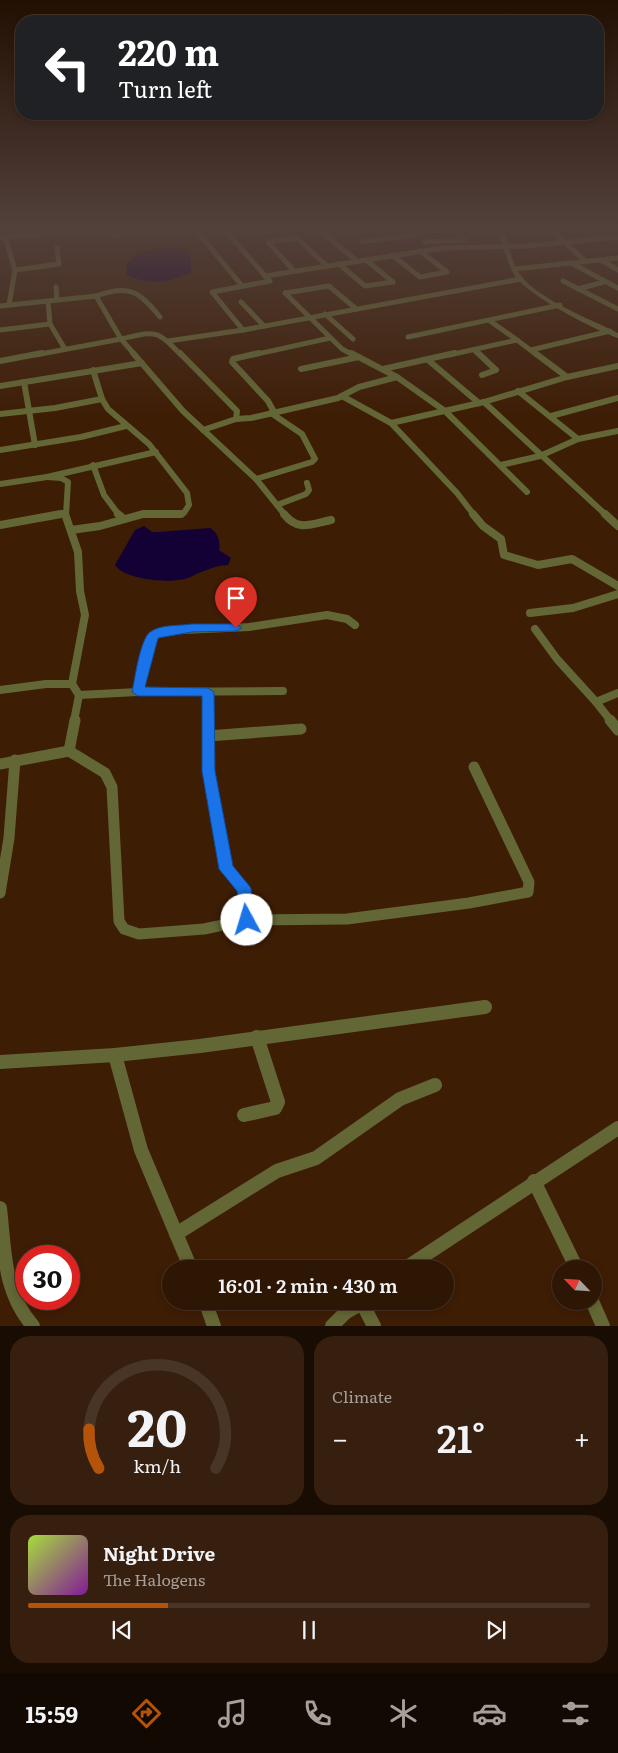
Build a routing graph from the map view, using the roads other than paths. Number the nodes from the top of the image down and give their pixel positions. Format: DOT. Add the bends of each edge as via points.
graph roads {
  1 [pos="11,291"];
  2 [pos="56,291"];
  3 [pos="218,291"];
  4 [pos="293,291"];
  5 [pos="335,291"];
  6 [pos="453,291"];
  7 [pos="536,291"];
  8 [pos="583,291"];
  9 [pos="96,296"];
  10 [pos="57,300"];
  11 [pos="48,301"];
  12 [pos="241,302"];
  13 [pos="9,305"];
  14 [pos="560,305"];
  15 [pos="0,306"];
  16 [pos="355,308"];
  17 [pos="618,309"];
  18 [pos="326,314"];
  19 [pos="308,316"];
  20 [pos="160,317"];
  21 [pos="490,321"];
  22 [pos="50,324"];
  23 [pos="264,326"];
  24 [pos="0,330"];
  25 [pos="243,330"];
  26 [pos="610,331"];
  27 [pos="618,336"];
  28 [pos="408,337"];
  29 [pos="330,338"];
  30 [pos="121,339"];
  31 [pos="353,339"];
  32 [pos="168,340"];
  33 [pos="517,340"];
  34 [pos="65,349"];
  35 [pos="531,350"];
  36 [pos="475,351"];
  37 [pos="358,357"];
  38 [pos="428,360"];
  39 [pos="1,362"];
  40 [pos="142,363"];
  41 [pos="618,366"];
  42 [pos="301,369"];
  43 [pos="383,369"];
  44 [pos="608,369"];
  45 [pos="93,370"];
  46 [pos="482,375"];
  47 [pos="618,376"];
  48 [pos="397,377"];
  49 [pos="567,377"];
  50 [pos="24,382"];
  51 [pos="0,386"];
  52 [pos="518,391"];
  53 [pos="342,396"];
  54 [pos="618,398"];
  55 [pos="102,399"];
  56 [pos="481,402"];
  57 [pos="30,409"];
  58 [pos="445,411"];
  59 [pos="272,413"];
  60 [pos="0,414"];
  61 [pos="551,416"];
  62 [pos="236,419"];
  63 [pos="391,424"];
  64 [pos="126,426"];
  65 [pos="203,430"];
  66 [pos="618,431"];
  67 [pos="578,439"];
  68 [pos="35,445"];
  69 [pos="0,450"];
  70 [pos="156,452"];
  71 [pos="540,456"];
  72 [pos="0,460"];
  73 [pos="501,465"];
  74 [pos="94,469"];
  75 [pos="47,477"];
  76 [pos="256,479"];
  77 [pos="307,483"];
  78 [pos="0,484"];
  79 [pos="527,492"];
  80 [pos="277,505"];
  81 [pos="65,513"];
  82 [pos="124,519"];
  83 [pos="330,520"];
  84 [pos="0,525"];
  85 [pos="618,526"];
  86 [pos="70,530"];
  87 [pos="618,586"];
  88 [pos="618,594"];
  89 [pos="530,613"];
  90 [pos="355,625"];
  91 [pos="535,629"];
  92 [pos="72,684"];
  93 [pos="0,690"];
  94 [pos="138,692"];
  95 [pos="208,692"];
  96 [pos="283,692"];
  97 [pos="618,694"];
  98 [pos="79,695"];
  99 [pos="596,702"];
  100 [pos="301,729"];
  101 [pos="618,730"];
  102 [pos="208,736"];
  103 [pos="69,750"];
  104 [pos="15,760"];
  105 [pos="0,764"];
  106 [pos="474,767"];
  107 [pos="4,839"];
  108 [pos="0,893"];
  109 [pos="247,920"];
  110 [pos="485,1007"];
  111 [pos="257,1037"];
  112 [pos="115,1055"];
  113 [pos="0,1062"];
  114 [pos="435,1085"];
  115 [pos="244,1115"];
  116 [pos="618,1128"];
  117 [pos="534,1182"];
  118 [pos="0,1209"];
  119 [pos="176,1234"];
  120 [pos="187,1260"];
  121 [pos="417,1260"];
  122 [pos="573,1260"];
  123 [pos="208,1310"];
  124 [pos="350,1310"];
  125 [pos="367,1310"];
  126 [pos="596,1310"];
  127 [pos="33,1326"];
  128 [pos="214,1326"];
  129 [pos="332,1326"];
  130 [pos="374,1326"];
  131 [pos="603,1326"];
  1 -- 13 [label="street"];
  2 -- 10 [label="street"];
  3 -- 25 [label="street" via="212,292"];
  4 -- 19 [label="street" via="285,292"];
  5 -- 16 [label="street"];
  6 -- 16 [label="street"];
  7 -- 14 [label="street"];
  8 -- 17 [label="street"];
  9 -- 10 [label="street"];
  9 -- 20 [label="street" via="114,291 137,292"];
  9 -- 30 [label="street"];
  10 -- 11 [label="street"];
  11 -- 13 [label="street"];
  11 -- 22 [label="street"];
  12 -- 23 [label="street"];
  13 -- 15 [label="street"];
  14 -- 21 [label="street"];
  14 -- 26 [label="street"];
  16 -- 18 [label="street"];
  18 -- 19 [label="street"];
  18 -- 31 [label="street"];
  19 -- 23 [label="street"];
  19 -- 29 [label="street"];
  21 -- 28 [label="street"];
  21 -- 33 [label="street"];
  22 -- 24 [label="street"];
  22 -- 34 [label="street"];
  23 -- 25 [label="street"];
  25 -- 32 [label="street"];
  26 -- 27 [label="street"];
  26 -- 35 [label="street"];
  29 -- 37 [label="street"];
  29 -- 59 [label="street" via="233,359 232,362 268,401"];
  30 -- 32 [label="street" via="154,332"];
  30 -- 34 [label="street"];
  30 -- 40 [label="street"];
  32 -- 62 [label="street" via="237,411"];
  33 -- 35 [label="street"];
  33 -- 36 [label="street"];
  34 -- 39 [label="street"];
  35 -- 49 [label="street"];
  36 -- 38 [label="street"];
  36 -- 46 [label="street" via="496,370"];
  37 -- 42 [label="street"];
  37 -- 43 [label="street"];
  38 -- 43 [label="street"];
  38 -- 56 [label="street"];
  40 -- 45 [label="street"];
  40 -- 65 [label="street"];
  41 -- 44 [label="street"];
  43 -- 48 [label="street"];
  44 -- 47 [label="street"];
  44 -- 49 [label="street"];
  45 -- 50 [label="street"];
  45 -- 55 [label="street"];
  48 -- 53 [label="street" via="359,387"];
  48 -- 58 [label="street"];
  49 -- 52 [label="street"];
  50 -- 51 [label="street"];
  50 -- 57 [label="street"];
  52 -- 56 [label="street"];
  52 -- 61 [label="street"];
  53 -- 59 [label="street"];
  53 -- 63 [label="street"];
  54 -- 61 [label="street"];
  55 -- 57 [label="street"];
  55 -- 64 [label="street"];
  56 -- 58 [label="street"];
  56 -- 71 [label="street"];
  57 -- 60 [label="street"];
  57 -- 68 [label="street"];
  58 -- 63 [label="street"];
  58 -- 73 [label="street"];
  59 -- 62 [label="street"];
  59 -- 76 [label="street" via="304,436 316,459"];
  61 -- 67 [label="street"];
  62 -- 65 [label="street"];
  63 -- 87 [label="street" via="457,493 483,526 501,539 504,555 538,565 572,559"];
  64 -- 68 [label="street"];
  64 -- 70 [label="street"];
  65 -- 76 [label="street"];
  66 -- 67 [label="street"];
  67 -- 71 [label="street"];
  68 -- 69 [label="street"];
  69 -- 72 [label="street"];
  70 -- 74 [label="street"];
  70 -- 82 [label="street" via="187,493 189,505 184,513 177,515 148,514"];
  71 -- 73 [label="street"];
  71 -- 85 [label="street"];
  73 -- 79 [label="street"];
  74 -- 75 [label="street"];
  74 -- 82 [label="street" via="114,511"];
  75 -- 78 [label="street"];
  75 -- 81 [label="street" via="68,482"];
  76 -- 80 [label="street"];
  77 -- 80 [label="street" via="309,490 306,494"];
  80 -- 83 [label="street" via="294,525"];
  81 -- 84 [label="street"];
  81 -- 86 [label="street"];
  82 -- 86 [label="street"];
  86 -- 92 [label="street" via="78,552 85,615"];
  88 -- 89 [label="street" via="573,608"];
  90 -- 94 [label="street" via="347,619 327,615 249,627 162,631 149,641"];
  91 -- 99 [label="street"];
  92 -- 93 [label="street"];
  92 -- 98 [label="street"];
  94 -- 95 [label="street"];
  94 -- 98 [label="street"];
  95 -- 96 [label="street"];
  95 -- 102 [label="street"];
  97 -- 99 [label="street"];
  98 -- 103 [label="street"];
  99 -- 101 [label="street"];
  100 -- 102 [label="street"];
  102 -- 109 [label="street" via="208,771 226,869 244,888"];
  103 -- 104 [label="street"];
  103 -- 109 [label="street" via="105,773 112,787 119,921 124,929 139,934 204,929"];
  104 -- 105 [label="street"];
  104 -- 107 [label="street"];
  106 -- 109 [label="street" via="529,882 528,892 347,919"];
  107 -- 108 [label="street"];
  110 -- 111 [label="street"];
  111 -- 112 [label="street"];
  111 -- 115 [label="street" via="278,1102 275,1108"];
  112 -- 113 [label="street"];
  112 -- 119 [label="street" via="141,1150"];
  114 -- 119 [label="street" via="400,1099 316,1158 277,1171"];
  116 -- 117 [label="street"];
  117 -- 121 [label="street"];
  117 -- 122 [label="street"];
  118 -- 127 [label="street" via="1,1238 9,1282 16,1306"];
  119 -- 120 [label="street"];
  123 -- 128 [label="street"];
  124 -- 129 [label="street"];
  125 -- 130 [label="street"];
  126 -- 131 [label="street"];
}
